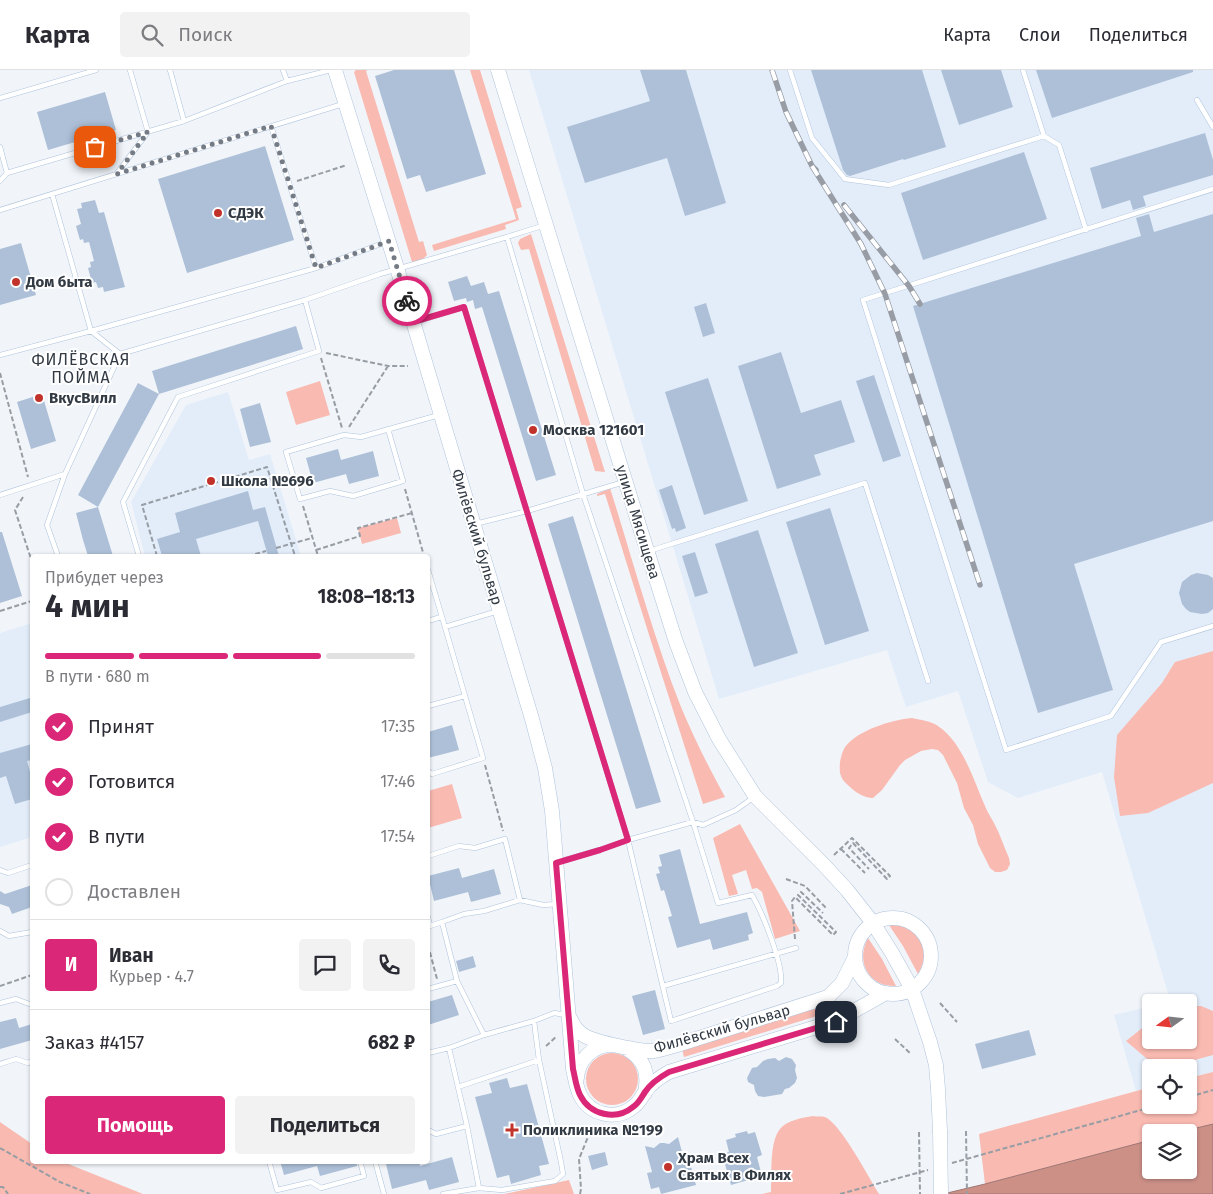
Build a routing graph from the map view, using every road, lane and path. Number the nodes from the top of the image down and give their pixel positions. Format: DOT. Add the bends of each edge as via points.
graph roads {
  1 [pos="96,70"];
  2 [pos="130,70"];
  3 [pos="170,70"];
  4 [pos="283,70"];
  5 [pos="333,70"];
  6 [pos="498,70"];
  7 [pos="790,70"];
  8 [pos="1023,70"];
  9 [pos="287,81"];
  10 [pos="0,98"];
  11 [pos="1197,100"];
  12 [pos="345,103"];
  13 [pos="184,122"];
  14 [pos="271,126"];
  15 [pos="1213,128"];
  16 [pos="148,132"];
  17 [pos="1044,136"];
  18 [pos="0,147"];
  19 [pos="347,166"];
  20 [pos="7,173"];
  21 [pos="117,174"];
  22 [pos="0,181"];
  23 [pos="290,184"];
  24 [pos="1213,189"];
  25 [pos="52,194"];
  26 [pos="0,210"];
  27 [pos="546,224"];
  28 [pos="1086,230"];
  29 [pos="507,237"];
  30 [pos="389,241"];
  31 [pos="316,268"];
  32 [pos="397,268"];
  33 [pos="305,300"];
  34 [pos="413,322"];
  35 [pos="91,331"];
  36 [pos="319,351"];
  37 [pos="120,354"];
  38 [pos="0,355"];
  39 [pos="388,366"];
  40 [pos="408,366"];
  41 [pos="0,373"];
  42 [pos="441,415"];
  43 [pos="388,429"];
  44 [pos="344,435"];
  45 [pos="65,474"];
  46 [pos="625,481"];
  47 [pos="403,482"];
  48 [pos="31,485"];
  49 [pos="583,494"];
  50 [pos="0,495"];
  51 [pos="300,499"];
  52 [pos="526,511"];
  53 [pos="412,513"];
  54 [pos="473,524"];
  55 [pos="312,538"];
  56 [pos="291,544"];
  57 [pos="276,548"];
  58 [pos="316,550"];
  59 [pos="266,551"];
  60 [pos="647,552"];
  61 [pos="57,554"];
  62 [pos="138,554"];
  63 [pos="156,554"];
  64 [pos="255,554"];
  65 [pos="294,554"];
  66 [pos="317,554"];
  67 [pos="423,554"];
  68 [pos="30,556"];
  69 [pos="430,577"];
  70 [pos="30,602"];
  71 [pos="0,611"];
  72 [pos="499,611"];
  73 [pos="441,617"];
  74 [pos="430,620"];
  75 [pos="1213,626"];
  76 [pos="445,627"];
  77 [pos="928,681"];
  78 [pos="465,696"];
  79 [pos="430,705"];
  80 [pos="483,758"];
  81 [pos="430,772"];
  82 [pos="755,796"];
  83 [pos="693,822"];
  84 [pos="505,839"];
  85 [pos="628,840"];
  86 [pos="841,848"];
  87 [pos="430,855"];
  88 [pos="834,855"];
  89 [pos="556,863"];
  90 [pos="30,866"];
  91 [pos="869,869"];
  92 [pos="0,870"];
  93 [pos="865,872"];
  94 [pos="786,879"];
  95 [pos="520,900"];
  96 [pos="560,904"];
  97 [pos="827,909"];
  98 [pos="823,913"];
  99 [pos="442,922"];
  100 [pos="873,923"];
  101 [pos="430,926"];
  102 [pos="0,931"];
  103 [pos="30,932"];
  104 [pos="796,948"];
  105 [pos="430,952"];
  106 [pos="776,954"];
  107 [pos="855,957"];
  108 [pos="30,976"];
  109 [pos="457,981"];
  110 [pos="0,986"];
  111 [pos="439,986"];
  112 [pos="663,986"];
  113 [pos="430,988"];
  114 [pos="912,989"];
  115 [pos="886,993"];
  116 [pos="0,1003"];
  117 [pos="940,1003"];
  118 [pos="30,1004"];
  119 [pos="568,1015"];
  120 [pos="534,1021"];
  121 [pos="957,1022"];
  122 [pos="484,1034"];
  123 [pos="558,1035"];
  124 [pos="895,1039"];
  125 [pos="620,1046"];
  126 [pos="449,1048"];
  127 [pos="430,1053"];
  128 [pos="910,1053"];
  129 [pos="538,1058"];
  130 [pos="30,1062"];
  131 [pos="0,1064"];
  132 [pos="577,1084"];
  133 [pos="458,1087"];
  134 [pos="1213,1090"];
  135 [pos="644,1092"];
  136 [pos="1197,1094"];
  137 [pos="1142,1110"];
  138 [pos="467,1126"];
  139 [pos="592,1126"];
  140 [pos="430,1131"];
  141 [pos="966,1131"];
  142 [pos="919,1132"];
  143 [pos="0,1148"];
  144 [pos="270,1164"];
  145 [pos="361,1164"];
  146 [pos="376,1164"];
  147 [pos="950,1164"];
  148 [pos="932,1169"];
  149 [pos="0,1187"];
  150 [pos="479,1188"];
  151 [pos="8,1194"];
  152 [pos="90,1194"];
  153 [pos="384,1194"];
  154 [pos="443,1194"];
  155 [pos="580,1194"];
  156 [pos="840,1194"];
  157 [pos="920,1194"];
  158 [pos="941,1194"];
  159 [pos="967,1194"];
  1 -- 10 [label="lane"];
  2 -- 16 [label="lane"];
  3 -- 13 [label="lane"];
  4 -- 9 [label="lane"];
  5 -- 9 [label="lane"];
  5 -- 12 [label="street, Филёвский бульвар"];
  6 -- 27 [label="street, улица Мясищева"];
  7 -- 17 [label="lane" via="812,138 844,180 889,185"];
  8 -- 17 [label="lane"];
  9 -- 13 [label="lane"];
  11 -- 15 [label="lane"];
  12 -- 14 [label="lane"];
  12 -- 30 [label="street, Филёвский бульвар"];
  13 -- 16 [label="lane"];
  14 -- 21 [label="lane"];
  14 -- 23 [label="lane"];
  16 -- 20 [label="lane"];
  16 -- 21 [label="lane"];
  17 -- 28 [label="lane" via="1059,144"];
  18 -- 20 [label="lane"];
  19 -- 23 [label="path"];
  20 -- 22 [label="lane"];
  21 -- 25 [label="lane"];
  23 -- 31 [label="lane"];
  24 -- 28 [label="lane"];
  25 -- 26 [label="lane"];
  25 -- 35 [label="lane"];
  27 -- 29 [label="lane"];
  27 -- 46 [label="street, улица Мясищева"];
  28 -- 75 [label="lane" via="864,300 1006,750 1111,716 1161,642"];
  29 -- 32 [label="lane"];
  29 -- 49 [label="lane"];
  30 -- 31 [label="lane"];
  30 -- 32 [label="street, Филёвский бульвар"];
  31 -- 35 [label="lane"];
  32 -- 33 [label="lane"];
  32 -- 34 [label="street, Филёвский бульвар"];
  33 -- 36 [label="lane"];
  33 -- 37 [label="lane"];
  34 -- 42 [label="street, Филёвский бульвар"];
  34 -- 52 [label="lane" via="464,307"];
  35 -- 37 [label="lane"];
  35 -- 38 [label="lane"];
  36 -- 39 [label="path"];
  36 -- 44 [label="path"];
  36 -- 62 [label="lane" via="178,397 123,502"];
  37 -- 45 [label="lane"];
  39 -- 40 [label="path"];
  39 -- 44 [label="path"];
  41 -- 48 [label="path"];
  42 -- 43 [label="lane"];
  42 -- 54 [label="street, Филёвский бульвар"];
  43 -- 44 [label="lane" via="361,438"];
  43 -- 47 [label="lane"];
  44 -- 51 [label="lane" via="286,452"];
  45 -- 48 [label="lane"];
  45 -- 61 [label="lane" via="47,525"];
  46 -- 49 [label="lane"];
  46 -- 60 [label="street, улица Мясищева"];
  47 -- 51 [label="lane" via="353,496 330,491"];
  47 -- 53 [label="path"];
  48 -- 50 [label="lane"];
  48 -- 68 [label="path" via="15,510"];
  49 -- 52 [label="lane"];
  49 -- 83 [label="lane"];
  51 -- 55 [label="path"];
  52 -- 54 [label="lane"];
  52 -- 85 [label="lane"];
  53 -- 58 [label="path" via="358,528 360,536"];
  53 -- 67 [label="path"];
  54 -- 72 [label="street, Филёвский бульвар"];
  55 -- 56 [label="path"];
  55 -- 58 [label="path"];
  56 -- 57 [label="path"];
  56 -- 63 [label="path" via="267,468 142,505"];
  56 -- 65 [label="path"];
  58 -- 66 [label="path"];
  59 -- 64 [label="path"];
  60 -- 77 [label="lane" via="865,483"];
  60 -- 82 [label="street, улица Мясищева" via="695,692 719,739"];
  69 -- 73 [label="lane"];
  70 -- 71 [label="path"];
  72 -- 76 [label="lane"];
  72 -- 89 [label="street, Филёвский бульвар" via="545,768"];
  73 -- 74 [label="lane"];
  73 -- 76 [label="lane"];
  76 -- 78 [label="lane"];
  78 -- 79 [label="lane"];
  78 -- 80 [label="lane"];
  80 -- 81 [label="lane"];
  80 -- 84 [label="path"];
  82 -- 83 [label="lane" via="736,810 703,825"];
  82 -- 100 [label="street, улица Мясищева" via="841,884"];
  83 -- 85 [label="lane"];
  83 -- 106 [label="lane" via="718,903 752,895 760,908"];
  84 -- 87 [label="lane" via="475,848 459,846"];
  84 -- 95 [label="lane"];
  85 -- 89 [label="lane"];
  85 -- 112 [label="lane"];
  86 -- 88 [label="path"];
  86 -- 91 [label="path" via="852,838 890,876 887,879 853,844 849,848"];
  86 -- 93 [label="path"];
  89 -- 96 [label="street, Филёвский бульвар"];
  90 -- 92 [label="lane" via="8,873"];
  94 -- 97 [label="path" via="805,886"];
  95 -- 96 [label="lane"];
  95 -- 99 [label="lane"];
  96 -- 119 [label="street, Филёвский бульвар"];
  98 -- 104 [label="path" via="801,892 798,895 836,932 833,935 795,897 792,901"];
  99 -- 101 [label="lane"];
  99 -- 109 [label="lane"];
  100 -- 107 [label="street, Филёвский бульвар" via="862,933"];
  100 -- 114 [label="street, улица Мясищева"];
  100 -- 114 [label="street" via="896,917 909,920 926,936 932,958 925,977"];
  102 -- 103 [label="lane" via="9,936"];
  104 -- 106 [label="lane"];
  105 -- 111 [label="path"];
  106 -- 112 [label="lane"];
  106 -- 112 [label="lane" via="782,978 777,986 671,1021"];
  107 -- 115 [label="street" via="863,980"];
  107 -- 125 [label="street, Филёвский бульвар" via="842,983 828,997 677,1045 655,1050"];
  108 -- 110 [label="path"];
  109 -- 111 [label="lane"];
  109 -- 122 [label="lane"];
  111 -- 113 [label="lane"];
  114 -- 115 [label="street"];
  114 -- 158 [label="street, улица Мясищева, bridge" via="936,1065"];
  115 -- 135 [label="street, Филёвский бульвар" via="836,1022 669,1072"];
  116 -- 118 [label="lane" via="16,999"];
  117 -- 121 [label="path"];
  119 -- 120 [label="lane" via="554,1013"];
  119 -- 125 [label="street, Филёвский бульвар" via="576,1029 585,1036"];
  119 -- 132 [label="street, Филёвский бульвар"];
  120 -- 122 [label="lane"];
  120 -- 129 [label="lane"];
  122 -- 126 [label="lane"];
  123 -- 129 [label="path"];
  124 -- 128 [label="path"];
  125 -- 132 [label="street, Филёвский бульвар" via="606,1045 590,1052 579,1067"];
  125 -- 135 [label="street, Филёвский бульвар" via="635,1053 642,1062 647,1082"];
  126 -- 127 [label="lane"];
  126 -- 133 [label="lane"];
  129 -- 133 [label="lane"];
  129 -- 150 [label="lane" via="563,1174 555,1181 502,1190"];
  130 -- 131 [label="lane" via="16,1059"];
  132 -- 135 [label="street, Филёвский бульвар" via="590,1108 613,1115 629,1111 641,1100"];
  133 -- 138 [label="lane"];
  134 -- 136 [label="path"];
  137 -- 147 [label="path"];
  138 -- 140 [label="lane" via="436,1134"];
  138 -- 150 [label="lane"];
  139 -- 155 [label="path" via="579,1159"];
  141 -- 159 [label="path, bridge"];
  142 -- 157 [label="path, bridge"];
  143 -- 152 [label="path" via="60,1182"];
  144 -- 145 [label="lane" via="277,1190 311,1182 321,1188 364,1176"];
  146 -- 153 [label="lane"];
  148 -- 156 [label="path"];
  149 -- 151 [label="path" via="4,1187"];
  150 -- 154 [label="lane"];
}
